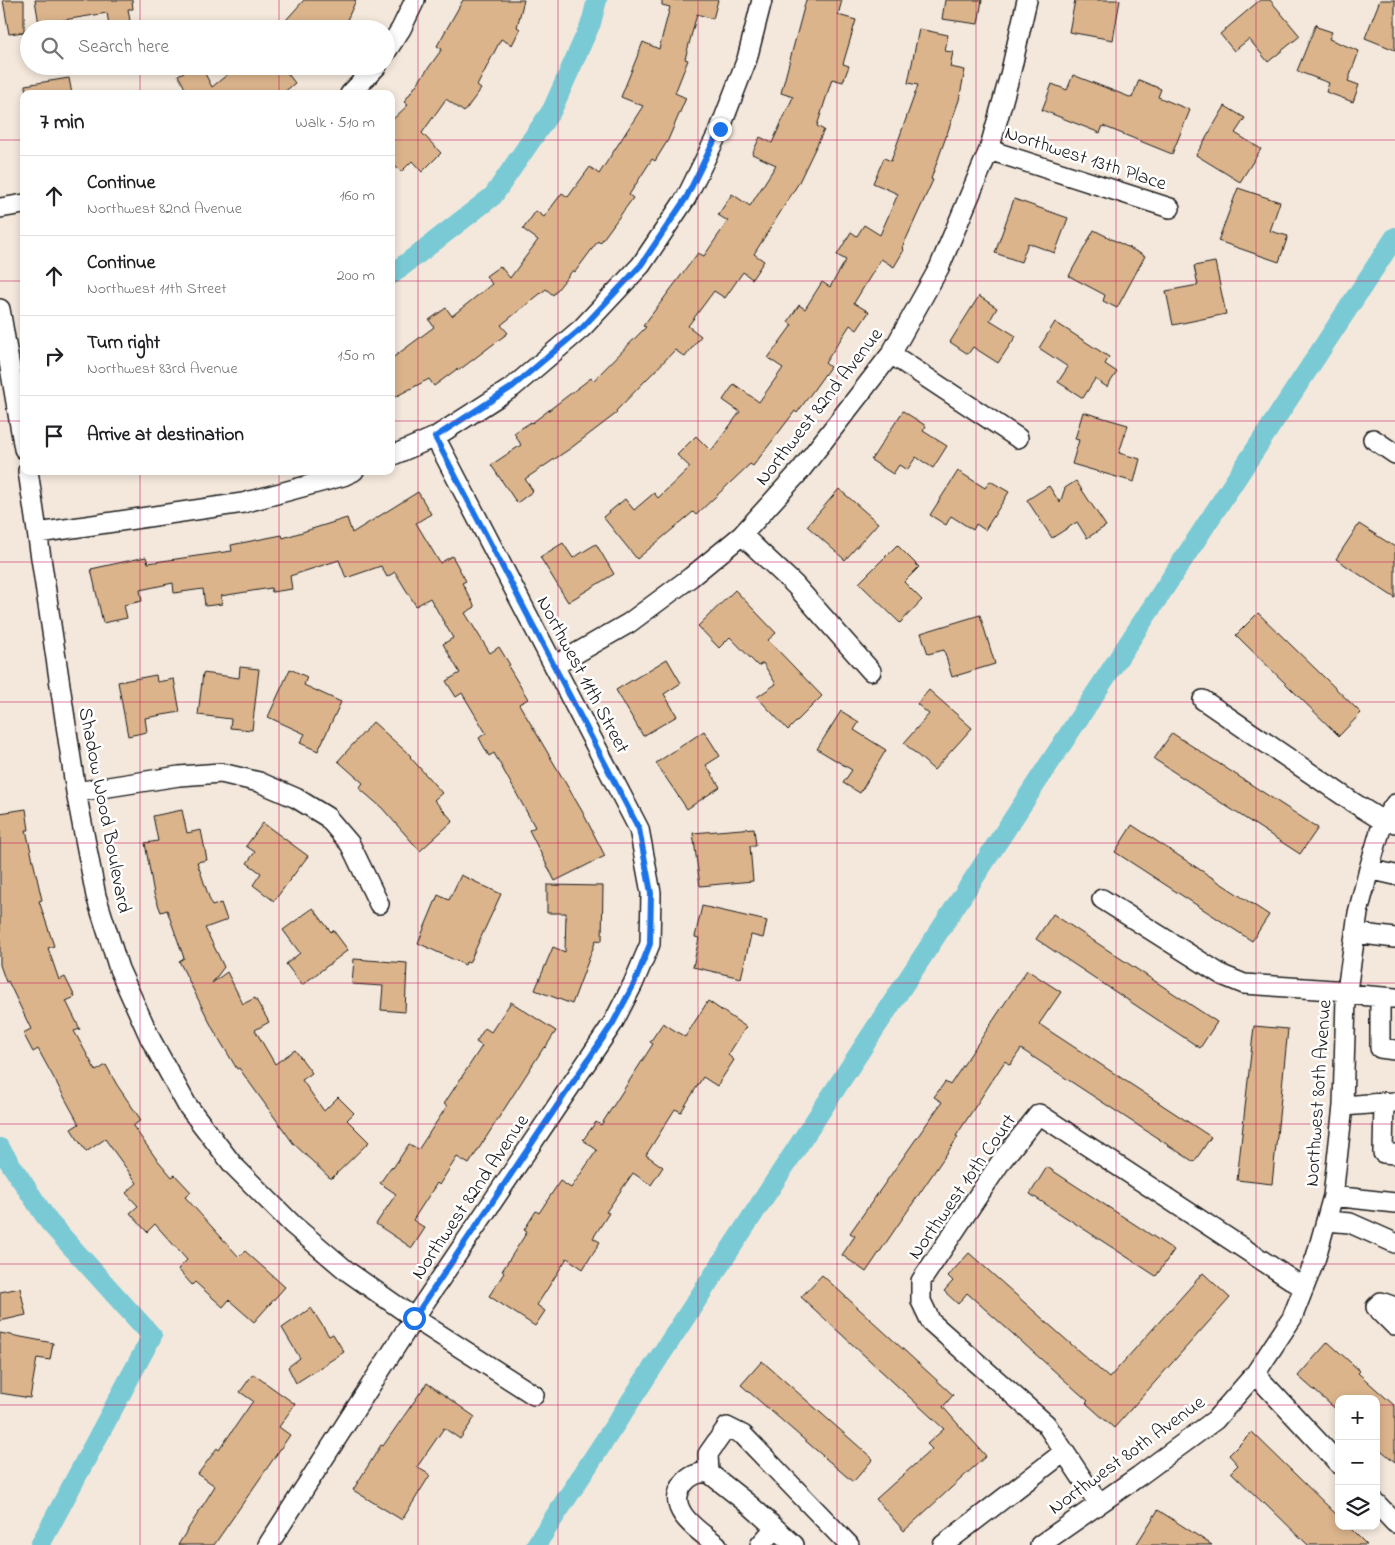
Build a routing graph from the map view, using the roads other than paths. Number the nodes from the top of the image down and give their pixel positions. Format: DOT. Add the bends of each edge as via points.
graph roads {
  1 [pos="415,0"];
  2 [pos="762,0"];
  3 [pos="1027,0"];
  4 [pos="395,39"];
  5 [pos="368,75"];
  6 [pos="354,90"];
  7 [pos="989,150"];
  8 [pos="20,205"];
  9 [pos="0,208"];
  10 [pos="1170,208"];
  11 [pos="0,309"];
  12 [pos="891,354"];
  13 [pos="20,426"];
  14 [pos="435,437"];
  15 [pos="1018,438"];
  16 [pos="1373,439"];
  17 [pos="395,454"];
  18 [pos="1395,454"];
  19 [pos="29,475"];
  20 [pos="345,475"];
  21 [pos="38,533"];
  22 [pos="742,535"];
  23 [pos="554,666"];
  24 [pos="870,671"];
  25 [pos="1203,700"];
  26 [pos="76,792"];
  27 [pos="1395,804"];
  28 [pos="1389,822"];
  29 [pos="1369,869"];
  30 [pos="1395,875"];
  31 [pos="1102,899"];
  32 [pos="379,904"];
  33 [pos="1355,933"];
  34 [pos="1395,938"];
  35 [pos="650,944"];
  36 [pos="1347,993"];
  37 [pos="1388,998"];
  38 [pos="1395,1050"];
  39 [pos="1389,1102"];
  40 [pos="1343,1106"];
  41 [pos="1395,1154"];
  42 [pos="1333,1196"];
  43 [pos="1395,1203"];
  44 [pos="1326,1220"];
  45 [pos="1395,1243"];
  46 [pos="1304,1288"];
  47 [pos="1395,1307"];
  48 [pos="414,1318"];
  49 [pos="1395,1326"];
  50 [pos="1255,1374"];
  51 [pos="534,1396"];
  52 [pos="1064,1452"];
  53 [pos="1335,1460"];
  54 [pos="708,1473"];
  55 [pos="1099,1504"];
  56 [pos="1380,1508"];
  57 [pos="1395,1524"];
  58 [pos="775,1528"];
  59 [pos="268,1545"];
  60 [pos="717,1545"];
  61 [pos="760,1545"];
  62 [pos="794,1545"];
  63 [pos="849,1545"];
  64 [pos="943,1545"];
  65 [pos="1040,1545"];
  1 -- 4 [label="street"];
  2 -- 14 [label="street" via="747,59 720,129 686,198 641,265 582,328 512,387"];
  3 -- 7 [label="street, Northwest 82nd Avenue"];
  5 -- 6 [label="street"];
  7 -- 10 [label="street, Northwest 13th Place"];
  7 -- 12 [label="street, Northwest 82nd Avenue" via="939,268"];
  8 -- 9 [label="street"];
  11 -- 13 [label="street"];
  12 -- 15 [label="street"];
  12 -- 22 [label="street, Northwest 82nd Avenue" via="800,471"];
  14 -- 17 [label="street"];
  14 -- 23 [label="street, Northwest 11th Street"];
  16 -- 18 [label="street"];
  19 -- 21 [label="street, Shadow Wood Boulevard"];
  20 -- 21 [label="street" via="243,503"];
  21 -- 26 [label="street, Shadow Wood Boulevard"];
  22 -- 23 [label="street, Northwest 82nd Avenue" via="629,623"];
  22 -- 24 [label="street" via="795,585"];
  23 -- 35 [label="street, Northwest 11th Street" via="639,829 651,893"];
  25 -- 28 [label="street" via="1354,803"];
  26 -- 32 [label="street" via="221,773 259,782 296,798 327,817 350,844"];
  26 -- 48 [label="street, Shadow Wood Boulevard" via="96,896 119,969 151,1040 187,1105 233,1165 293,1225 347,1271"];
  27 -- 28 [label="street, Northwest 80th Avenue"];
  28 -- 29 [label="street, Northwest 80th Avenue"];
  29 -- 30 [label="street"];
  29 -- 33 [label="street, Northwest 80th Avenue"];
  31 -- 36 [label="street" via="1222,976 1244,984"];
  33 -- 34 [label="street"];
  33 -- 36 [label="street, Northwest 80th Avenue"];
  35 -- 48 [label="street, Northwest 82nd Avenue" via="613,1023"];
  36 -- 37 [label="street"];
  36 -- 40 [label="street, Northwest 80th Avenue"];
  37 -- 38 [label="street" via="1380,1048"];
  39 -- 40 [label="street"];
  39 -- 41 [label="street" via="1382,1153"];
  40 -- 42 [label="street, Northwest 80th Avenue"];
  42 -- 43 [label="street"];
  42 -- 44 [label="street, Northwest 80th Avenue"];
  44 -- 45 [label="street" via="1350,1223"];
  44 -- 46 [label="street, Northwest 80th Avenue"];
  46 -- 50 [label="street, Northwest 80th Avenue" via="1292,1318"];
  46 -- 52 [label="street, Northwest 10th Court" via="1039,1114 1002,1160 921,1281 921,1301 931,1322 1046,1424"];
  47 -- 49 [label="street" via="1382,1302 1376,1307"];
  48 -- 51 [label="street, Shadow Wood Boulevard"];
  48 -- 59 [label="street, Northwest 82nd Avenue"];
  50 -- 53 [label="street"];
  50 -- 55 [label="street, Northwest 80th Avenue" via="1215,1420"];
  52 -- 55 [label="street, Northwest 10th Court"];
  52 -- 64 [label="street"];
  54 -- 58 [label="street"];
  54 -- 60 [label="street" via="696,1474 686,1481 679,1492 678,1508"];
  54 -- 63 [label="street" via="708,1454 727,1427 743,1435"];
  55 -- 65 [label="street, Northwest 80th Avenue"];
  56 -- 57 [label="street"];
  58 -- 61 [label="street"];
  58 -- 62 [label="street"];
}
